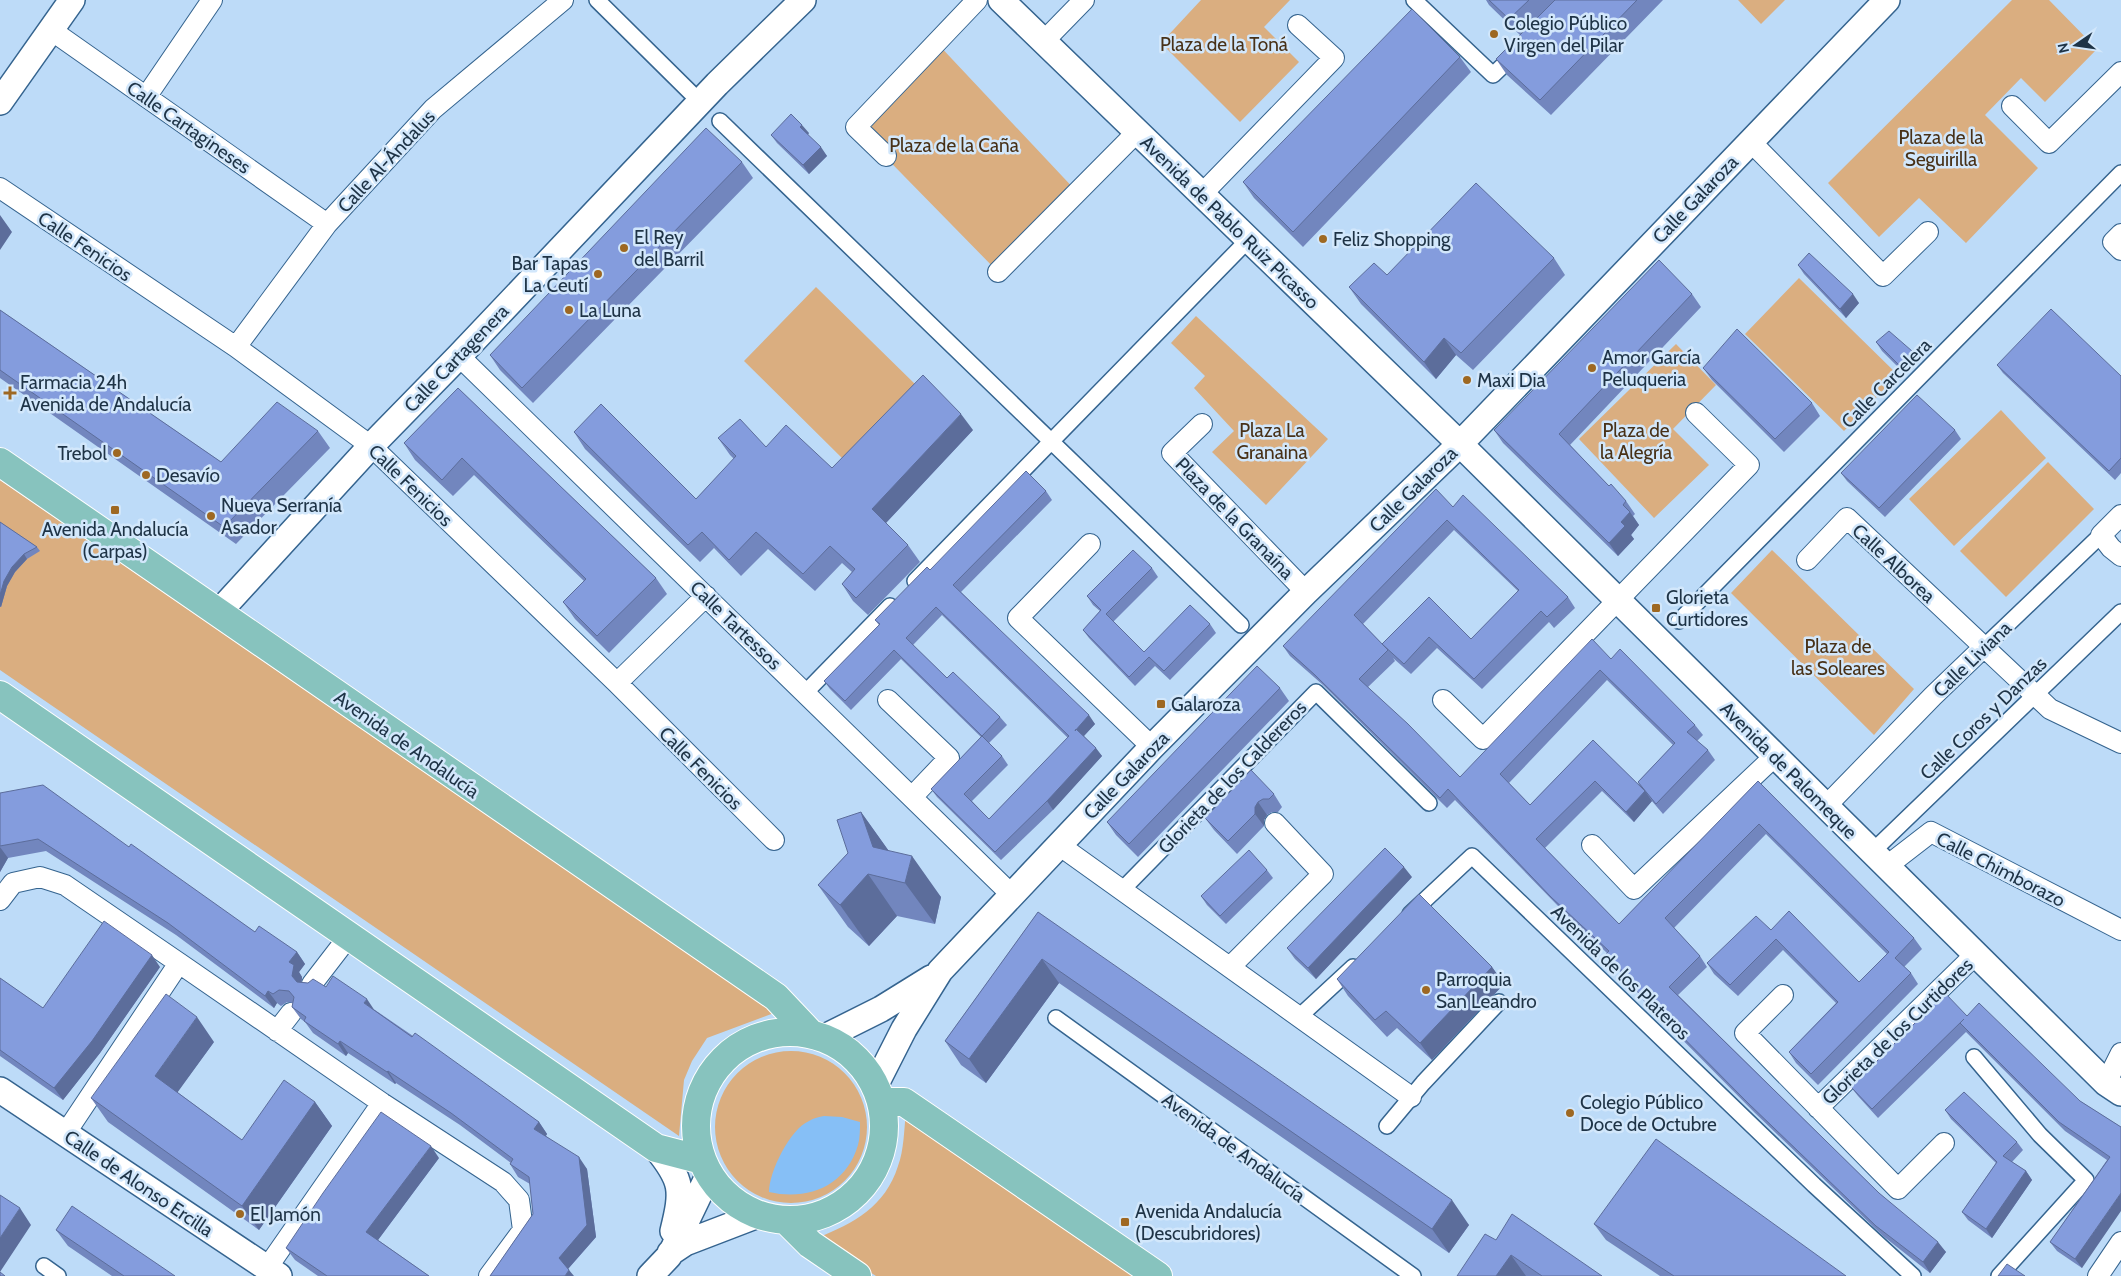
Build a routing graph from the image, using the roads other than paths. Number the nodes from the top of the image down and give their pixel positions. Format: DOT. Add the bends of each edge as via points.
graph roads {
  1 [pos="72,0"];
  2 [pos="212,0"];
  3 [pos="563,0"];
  4 [pos="597,0"];
  5 [pos="802,0"];
  6 [pos="977,0"];
  7 [pos="1001,0"];
  8 [pos="1084,0"];
  9 [pos="1414,0"];
  10 [pos="1887,0"];
  11 [pos="1298,25"];
  12 [pos="51,30"];
  13 [pos="1044,41"];
  14 [pos="1524,44"];
  15 [pos="2121,72"];
  16 [pos="691,94"];
  17 [pos="146,97"];
  18 [pos="0,102"];
  19 [pos="2012,106"];
  20 [pos="720,121"];
  21 [pos="1137,132"];
  22 [pos="1750,141"];
  23 [pos="886,156"];
  24 [pos="2121,174"];
  25 [pos="0,188"];
  26 [pos="1202,194"];
  27 [pos="327,224"];
  28 [pos="1928,232"];
  29 [pos="2121,234"];
  30 [pos="1248,240"];
  31 [pos="2121,250"];
  32 [pos="998,272"];
  33 [pos="236,347"];
  34 [pos="459,356"];
  35 [pos="1696,413"];
  36 [pos="1202,424"];
  37 [pos="1053,441"];
  38 [pos="1460,444"];
  39 [pos="371,446"];
  40 [pos="0,462"];
  41 [pos="2121,515"];
  42 [pos="2101,535"];
  43 [pos="1090,544"];
  44 [pos="2121,556"];
  45 [pos="1807,560"];
  46 [pos="1306,592"];
  47 [pos="706,596"];
  48 [pos="1618,600"];
  49 [pos="2121,612"];
  50 [pos="218,614"];
  51 [pos="1679,621"];
  52 [pos="1241,625"];
  53 [pos="1984,647"];
  54 [pos="617,683"];
  55 [pos="805,692"];
  56 [pos="0,695"];
  57 [pos="2036,696"];
  58 [pos="888,700"];
  59 [pos="1443,700"];
  60 [pos="2121,743"];
  61 [pos="1152,747"];
  62 [pos="1775,756"];
  63 [pos="912,797"];
  64 [pos="1429,803"];
  65 [pos="1826,806"];
  66 [pos="1275,823"];
  67 [pos="774,840"];
  68 [pos="1059,845"];
  69 [pos="1592,845"];
  70 [pos="1880,859"];
  71 [pos="1122,890"];
  72 [pos="1012,894"];
  73 [pos="0,900"];
  74 [pos="1401,923"];
  75 [pos="2121,930"];
  76 [pos="349,936"];
  77 [pos="1976,954"];
  78 [pos="1365,956"];
  79 [pos="179,963"];
  80 [pos="1230,966"];
  81 [pos="935,975"];
  82 [pos="312,984"];
  83 [pos="1784,995"];
  84 [pos="1499,1002"];
  85 [pos="291,1013"];
  86 [pos="1300,1016"];
  87 [pos="1056,1018"];
  88 [pos="277,1031"];
  89 [pos="817,1035"];
  90 [pos="2121,1053"];
  91 [pos="1974,1057"];
  92 [pos="2114,1088"];
  93 [pos="0,1090"];
  94 [pos="879,1093"];
  95 [pos="1411,1097"];
  96 [pos="382,1103"];
  97 [pos="1818,1108"];
  98 [pos="1387,1126"];
  99 [pos="65,1134"];
  100 [pos="1944,1143"];
  101 [pos="656,1148"];
  102 [pos="705,1167"];
  103 [pos="758,1215"];
  104 [pos="787,1221"];
  105 [pos="2121,1242"];
  106 [pos="670,1253"];
  107 [pos="44,1266"];
  108 [pos="273,1272"];
  109 [pos="58,1276"];
  110 [pos="489,1276"];
  111 [pos="650,1276"];
  112 [pos="856,1276"];
  113 [pos="1158,1276"];
  114 [pos="1414,1276"];
  115 [pos="1913,1276"];
  116 [pos="1999,1276"];
  117 [pos="2098,1276"];
  1 -- 12 [label="street"];
  2 -- 17 [label="street"];
  3 -- 27 [label="street, Calle Al-Ándalus" via="433,109"];
  4 -- 16 [label="street"];
  5 -- 34 [label="street, Calle Cartagenera" via="717,84"];
  6 -- 23 [label="street" via="856,127"];
  7 -- 13 [label="street, Avenida de Pablo Ruiz Picasso"];
  8 -- 13 [label="street"];
  9 -- 14 [label="street" via="1494,75"];
  10 -- 22 [label="street, Calle Galaroza"];
  11 -- 26 [label="street" via="1334,58"];
  12 -- 17 [label="street, Calle Cartagineses"];
  12 -- 18 [label="street"];
  13 -- 21 [label="street, Avenida de Pablo Ruiz Picasso"];
  15 -- 19 [label="street" via="2049,143"];
  17 -- 27 [label="street, Calle Cartagineses"];
  20 -- 37 [label="street"];
  21 -- 26 [label="street, Avenida de Pablo Ruiz Picasso"];
  21 -- 32 [label="street"];
  22 -- 28 [label="street" via="1883,276"];
  22 -- 38 [label="street, Calle Galaroza"];
  24 -- 51 [label="street, Calle Carcelera"];
  25 -- 33 [label="street, Calle Fenicios"];
  26 -- 30 [label="street, Avenida de Pablo Ruiz Picasso"];
  27 -- 33 [label="street, Calle Al-Ándalus"];
  29 -- 31 [label="street" via="2113,242"];
  30 -- 37 [label="street"];
  30 -- 38 [label="street, Avenida de Pablo Ruiz Picasso"];
  33 -- 39 [label="street, Calle Fenicios"];
  34 -- 39 [label="street, Calle Cartagenera"];
  34 -- 47 [label="street, Calle Tartessos"];
  35 -- 48 [label="street" via="1749,465"];
  36 -- 46 [label="street, Plaza de la Granaína" via="1172,453"];
  37 -- 52 [label="street"];
  37 -- 55 [label="street"];
  38 -- 46 [label="street, Calle Galaroza"];
  38 -- 48 [label="street, Avenida de Palomeque"];
  39 -- 50 [label="street, Calle Cartagenera"];
  39 -- 54 [label="street, Calle Fenicios"];
  40 -- 50 [label="main road, Avenida de Andalucía"];
  41 -- 42 [label="street, Calle Liviana"];
  42 -- 44 [label="street"];
  42 -- 53 [label="street, Calle Liviana"];
  43 -- 61 [label="street" via="1018,618"];
  45 -- 53 [label="street, Calle Alborea" via="1847,518"];
  46 -- 61 [label="street, Calle Galaroza"];
  47 -- 54 [label="street"];
  47 -- 55 [label="street, Calle Tartessos"];
  48 -- 59 [label="street" via="1483,739"];
  48 -- 62 [label="street, Avenida de Palomeque"];
  49 -- 57 [label="street, Calle Coros y Danzas"];
  50 -- 89 [label="main road, Avenida de Andalucía" via="776,997"];
  53 -- 57 [label="street"];
  53 -- 65 [label="street, Calle Liviana"];
  54 -- 67 [label="street, Calle Fenicios"];
  55 -- 63 [label="street, Calle Tartessos"];
  56 -- 76 [label="main road"];
  57 -- 60 [label="street" via="2050,708"];
  57 -- 70 [label="street, Calle Coros y Danzas"];
  58 -- 63 [label="street" via="949,758"];
  61 -- 68 [label="street, Calle Galaroza"];
  62 -- 65 [label="street, Avenida de Palomeque"];
  62 -- 69 [label="street" via="1634,889"];
  63 -- 72 [label="street, Calle Tartessos"];
  64 -- 71 [label="street, Glorieta de los Caldereros" via="1316,692"];
  65 -- 70 [label="street, Avenida de Palomeque"];
  66 -- 80 [label="street" via="1323,874"];
  68 -- 71 [label="street"];
  68 -- 72 [label="street, Calle Galaroza"];
  70 -- 75 [label="street, Calle Chimborazo" via="1931,832"];
  70 -- 77 [label="street, Avenida de Palomeque"];
  71 -- 80 [label="street"];
  72 -- 81 [label="street, Calle Galaroza"];
  73 -- 79 [label="street" via="13,883 40,877 65,885"];
  74 -- 115 [label="street, Avenida de los Plateros" via="1472,856"];
  76 -- 82 [label="street"];
  76 -- 101 [label="main road"];
  77 -- 92 [label="street, Avenida de Palomeque"];
  77 -- 97 [label="street, Glorieta de los Curtidores"];
  78 -- 86 [label="street"];
  79 -- 88 [label="street"];
  79 -- 99 [label="street"];
  80 -- 86 [label="street"];
  81 -- 89 [label="street, Calle Galaroza" via="881,1009"];
  81 -- 94 [label="street, Calle Galaroza" via="904,1028"];
  83 -- 97 [label="street, Glorieta de los Curtidores" via="1745,1033"];
  84 -- 95 [label="street"];
  85 -- 88 [label="street"];
  86 -- 95 [label="street"];
  87 -- 114 [label="street, Avenida de Andalucía"];
  88 -- 96 [label="street"];
  89 -- 94 [label="main road, Avenida de Andalucía" via="855,1056"];
  89 -- 102 [label="main road" via="780,1031 752,1039 728,1054 709,1076 698,1103 696,1132"];
  90 -- 92 [label="street"];
  91 -- 116 [label="street" via="2040,1135 2086,1180"];
  93 -- 99 [label="street, Calle de Alonso Ercilla"];
  94 -- 104 [label="main road" via="885,1131 879,1160 864,1186 843,1205 825,1214"];
  94 -- 113 [label="main road" via="904,1102"];
  95 -- 98 [label="street"];
  96 -- 108 [label="street"];
  96 -- 110 [label="street" via="502,1182 519,1200 523,1230"];
  97 -- 100 [label="street, Glorieta de los Curtidores" via="1898,1189"];
  99 -- 108 [label="street, Calle de Alonso Ercilla"];
  101 -- 102 [label="main road"];
  101 -- 106 [label="street" via="674,1172 679,1190"];
  102 -- 103 [label="main road" via="730,1199"];
  102 -- 106 [label="street"];
  103 -- 104 [label="main road"];
  103 -- 106 [label="street" via="685,1243"];
  104 -- 112 [label="main road" via="810,1244"];
  105 -- 117 [label="street"];
  106 -- 111 [label="street"];
  107 -- 109 [label="street"];
}
